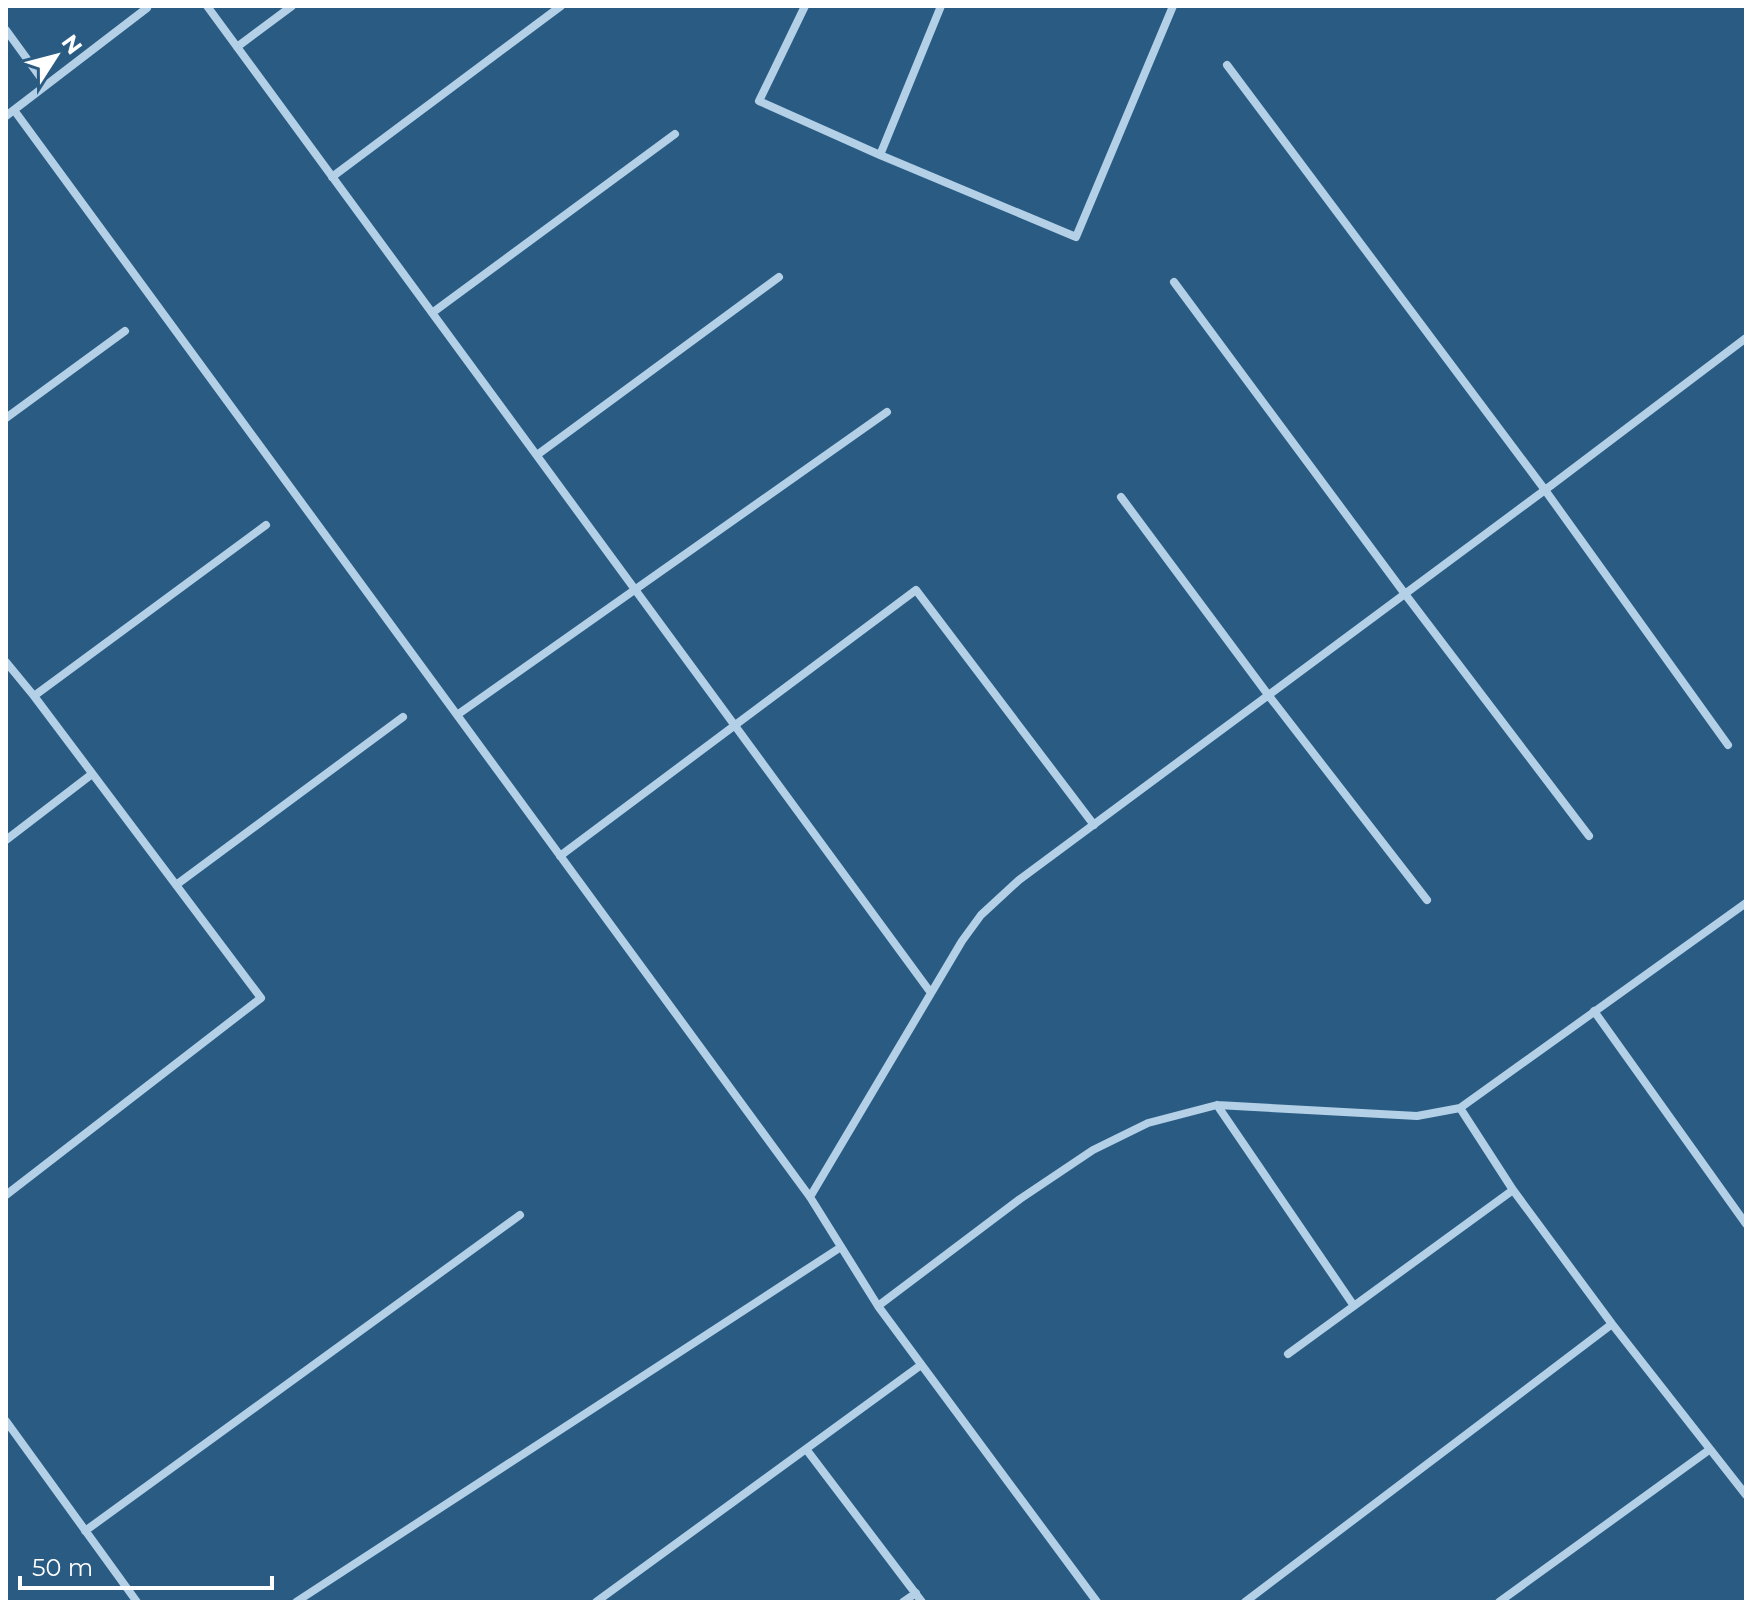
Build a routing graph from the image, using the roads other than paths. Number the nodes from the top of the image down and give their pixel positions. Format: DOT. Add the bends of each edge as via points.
graph roads {
  1 [pos="145,6"];
  2 [pos="207,6"];
  3 [pos="292,6"];
  4 [pos="561,6"];
  5 [pos="805,6"];
  6 [pos="941,6"];
  7 [pos="1173,6"];
  8 [pos="6,30"];
  9 [pos="237,47"];
  10 [pos="1227,65"];
  11 [pos="46,85"];
  12 [pos="10,113"];
  13 [pos="675,134"];
  14 [pos="880,155"];
  15 [pos="332,177"];
  16 [pos="779,277"];
  17 [pos="1174,282"];
  18 [pos="432,313"];
  19 [pos="125,331"];
  20 [pos="1746,338"];
  21 [pos="887,412"];
  22 [pos="6,418"];
  23 [pos="537,455"];
  24 [pos="1545,490"];
  25 [pos="1121,497"];
  26 [pos="266,525"];
  27 [pos="635,590"];
  28 [pos="1405,594"];
  29 [pos="6,662"];
  30 [pos="34,696"];
  31 [pos="1269,696"];
  32 [pos="457,715"];
  33 [pos="403,717"];
  34 [pos="735,726"];
  35 [pos="1728,745"];
  36 [pos="92,774"];
  37 [pos="1094,825"];
  38 [pos="1589,836"];
  39 [pos="6,840"];
  40 [pos="560,856"];
  41 [pos="176,885"];
  42 [pos="1427,900"];
  43 [pos="1745,905"];
  44 [pos="931,993"];
  45 [pos="1594,1011"];
  46 [pos="1217,1105"];
  47 [pos="1460,1108"];
  48 [pos="1513,1190"];
  49 [pos="6,1195"];
  50 [pos="810,1197"];
  51 [pos="520,1215"];
  52 [pos="1746,1224"];
  53 [pos="841,1247"];
  54 [pos="878,1306"];
  55 [pos="1354,1306"];
  56 [pos="1612,1324"];
  57 [pos="1288,1354"];
  58 [pos="921,1365"];
  59 [pos="6,1421"];
  60 [pos="806,1449"];
  61 [pos="1709,1450"];
  62 [pos="1746,1495"];
  63 [pos="85,1531"];
  64 [pos="916,1593"];
  65 [pos="137,1602"];
  66 [pos="296,1602"];
  67 [pos="596,1602"];
  68 [pos="903,1602"];
  69 [pos="922,1602"];
  70 [pos="1097,1602"];
  71 [pos="1245,1602"];
  72 [pos="1499,1602"];
  1 -- 11 [label="street"];
  2 -- 9 [label="street"];
  3 -- 9 [label="street"];
  4 -- 15 [label="street"];
  5 -- 14 [label="street" via="759,101"];
  6 -- 14 [label="street"];
  7 -- 14 [label="street" via="1076,237"];
  8 -- 11 [label="street"];
  9 -- 15 [label="street"];
  10 -- 24 [label="street"];
  11 -- 12 [label="street"];
  12 -- 32 [label="street"];
  13 -- 18 [label="street"];
  15 -- 18 [label="street"];
  16 -- 23 [label="street"];
  17 -- 28 [label="street"];
  18 -- 23 [label="street"];
  19 -- 22 [label="street"];
  20 -- 24 [label="street"];
  21 -- 27 [label="street"];
  23 -- 27 [label="street"];
  24 -- 28 [label="street"];
  24 -- 35 [label="street"];
  25 -- 31 [label="street"];
  26 -- 30 [label="street"];
  27 -- 32 [label="street"];
  27 -- 34 [label="street"];
  28 -- 31 [label="street"];
  28 -- 38 [label="street"];
  29 -- 30 [label="street"];
  30 -- 36 [label="street"];
  31 -- 37 [label="street"];
  31 -- 42 [label="street"];
  32 -- 40 [label="street"];
  33 -- 41 [label="street"];
  34 -- 37 [label="street" via="916,590"];
  34 -- 40 [label="street"];
  34 -- 44 [label="street"];
  36 -- 39 [label="street"];
  36 -- 41 [label="street"];
  37 -- 44 [label="street" via="981,915"];
  40 -- 50 [label="street"];
  41 -- 49 [label="street" via="261,998"];
  43 -- 45 [label="street"];
  44 -- 50 [label="street"];
  45 -- 47 [label="street"];
  45 -- 52 [label="street"];
  46 -- 47 [label="street" via="1417,1116"];
  46 -- 54 [label="street" via="1148,1123 1093,1150"];
  46 -- 55 [label="street"];
  47 -- 48 [label="street"];
  48 -- 55 [label="street"];
  48 -- 56 [label="street"];
  50 -- 53 [label="street"];
  51 -- 63 [label="street"];
  53 -- 54 [label="street"];
  53 -- 66 [label="street"];
  54 -- 58 [label="street"];
  55 -- 57 [label="street"];
  56 -- 61 [label="street"];
  56 -- 71 [label="street"];
  58 -- 60 [label="street"];
  58 -- 70 [label="street"];
  59 -- 63 [label="street"];
  60 -- 64 [label="street"];
  60 -- 67 [label="street"];
  61 -- 62 [label="street"];
  61 -- 72 [label="street"];
  63 -- 65 [label="street"];
  64 -- 68 [label="street"];
  64 -- 69 [label="street"];
}
